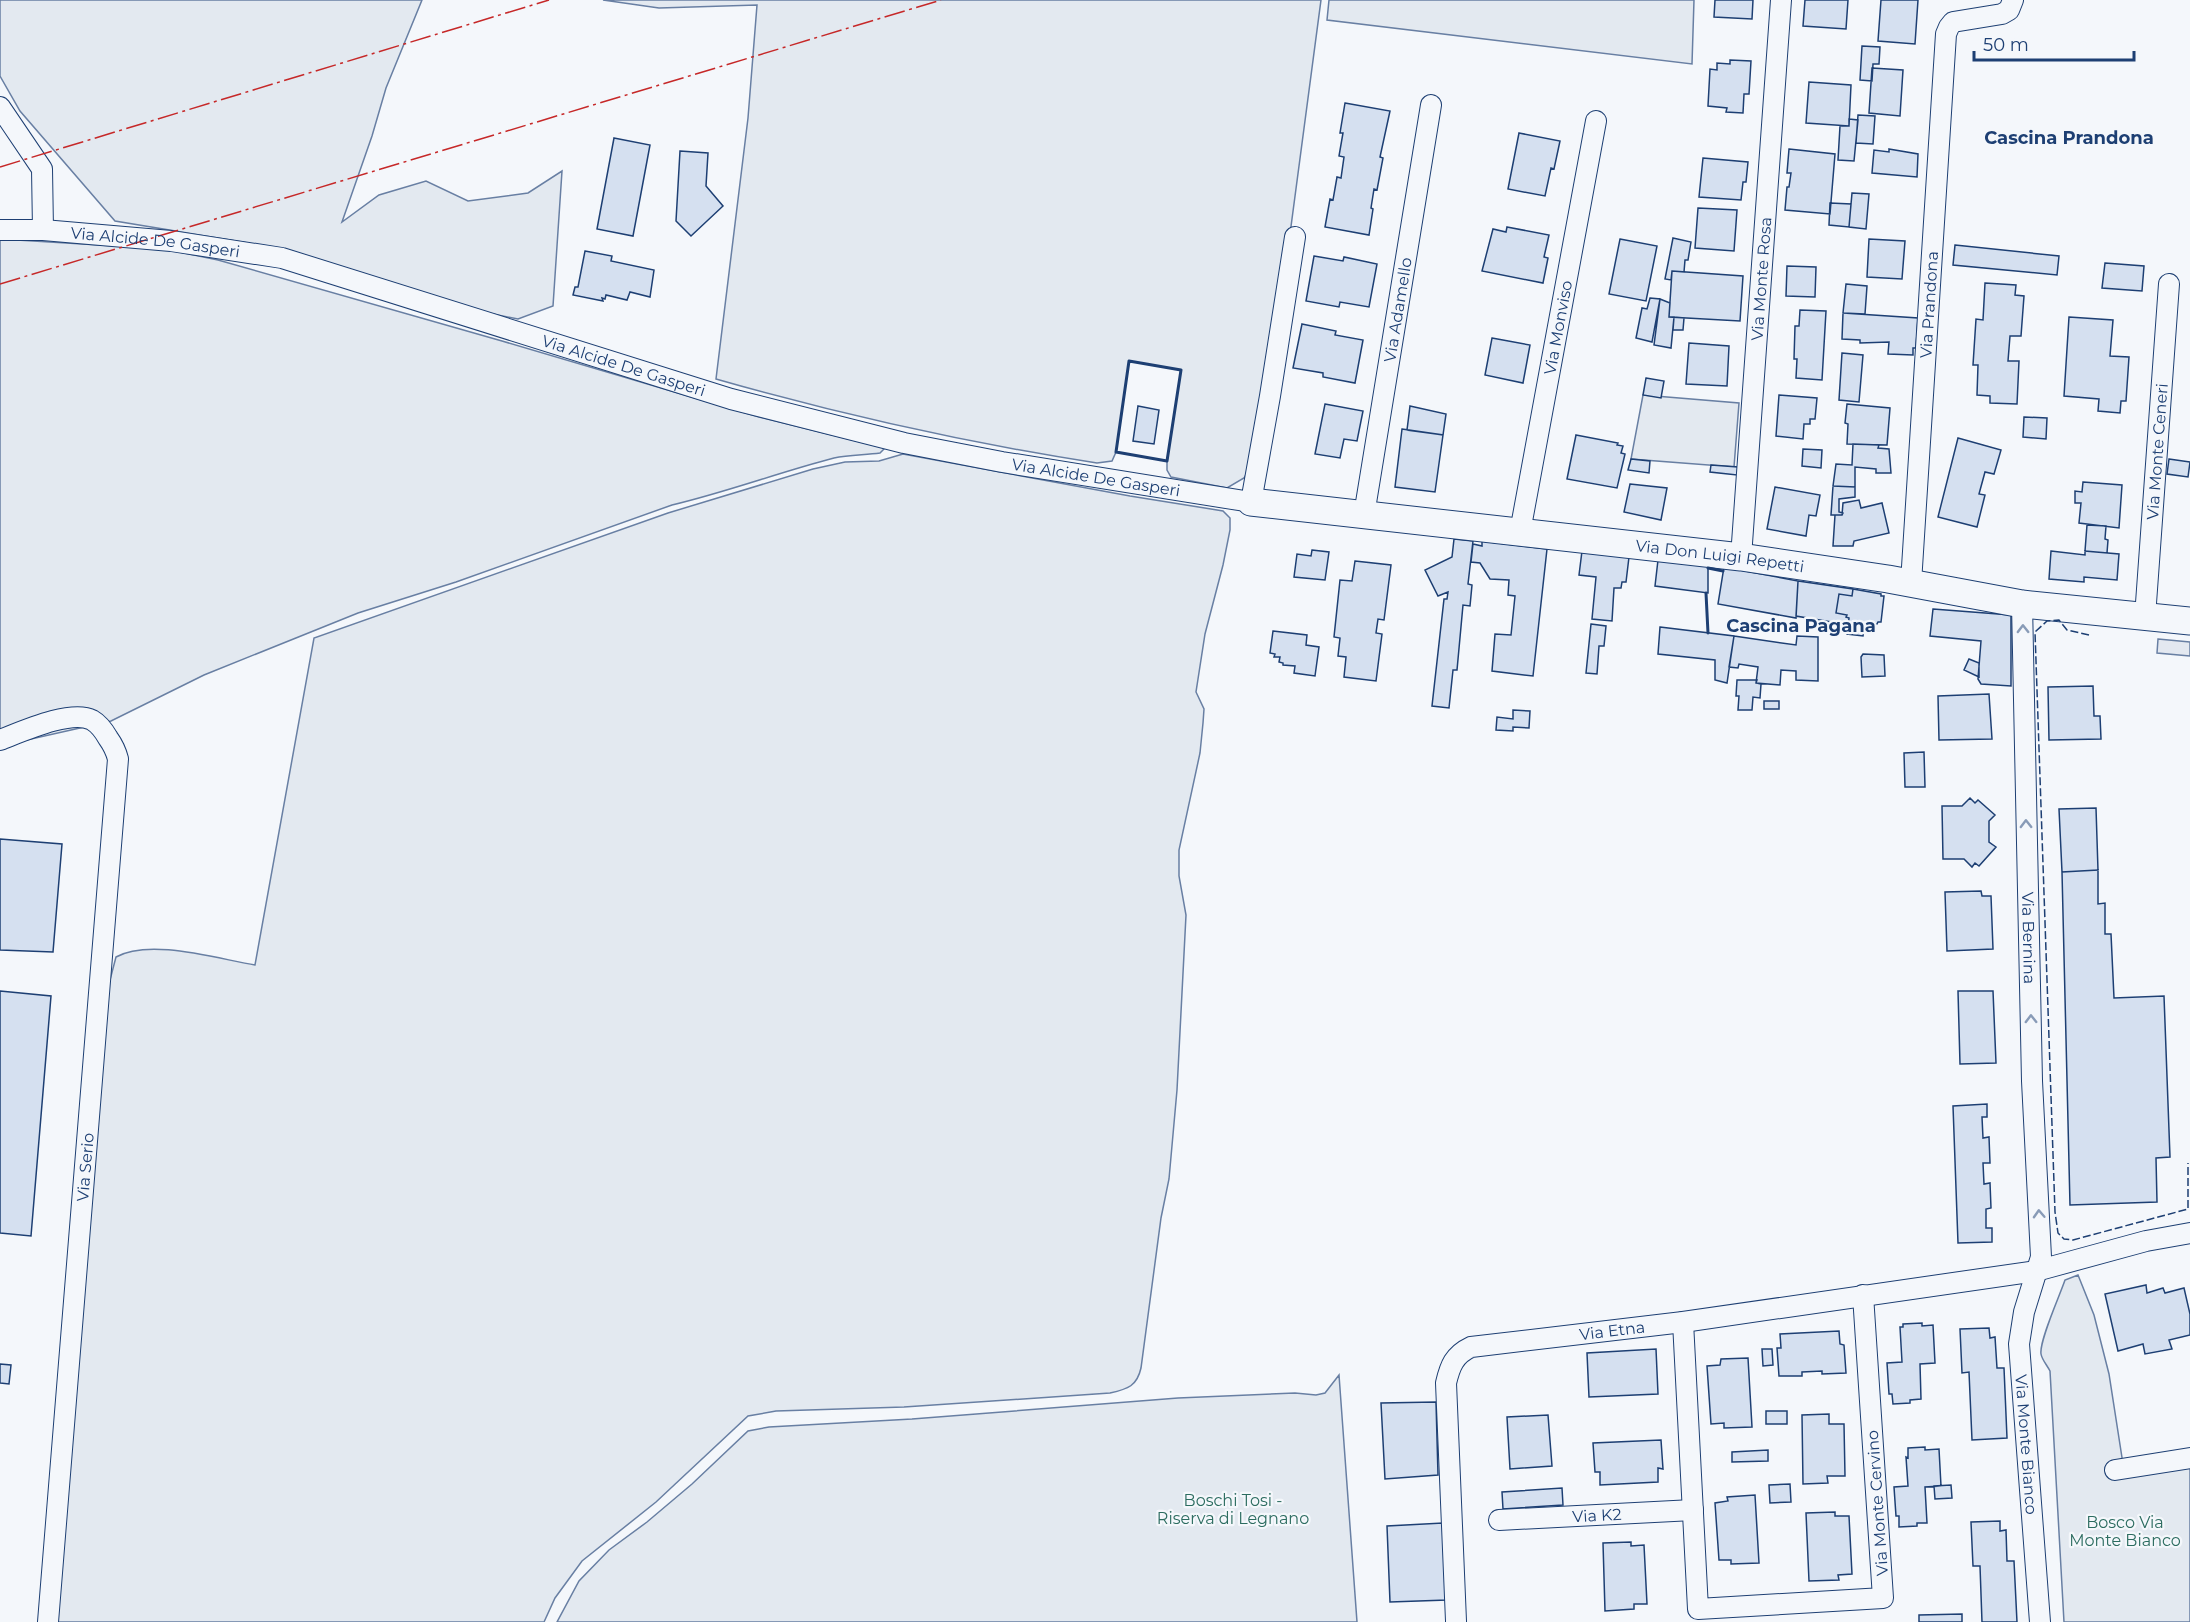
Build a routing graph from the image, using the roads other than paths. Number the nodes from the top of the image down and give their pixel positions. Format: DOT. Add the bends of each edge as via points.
graph roads {
  1 [pos="1781,0"];
  2 [pos="2013,0"];
  3 [pos="1431,105"];
  4 [pos="0,107"];
  5 [pos="1596,121"];
  6 [pos="0,230"];
  7 [pos="43,230"];
  8 [pos="1295,237"];
  9 [pos="2169,284"];
  10 [pos="1251,502"];
  11 [pos="1364,515"];
  12 [pos="1520,532"];
  13 [pos="1741,557"];
  14 [pos="1911,583"];
  15 [pos="2022,604"];
  16 [pos="2145,617"];
  17 [pos="2190,621"];
  18 [pos="0,740"];
  19 [pos="2190,1233"];
  20 [pos="2036,1271"];
  21 [pos="1863,1295"];
  22 [pos="1683,1322"];
  23 [pos="2190,1458"];
  24 [pos="2115,1470"];
  25 [pos="1693,1510"];
  26 [pos="1500,1520"];
  27 [pos="1456,1621"];
  28 [pos="48,1622"];
  29 [pos="2040,1622"];
  1 -- 13 [label="street, Via Monte Rosa"];
  2 -- 14 [label="street, Via Prandona" via="2009,10 2002,14 1953,22 1945,41"];
  3 -- 11 [label="street, Via Adamello"];
  4 -- 7 [label="street" via="42,169"];
  5 -- 12 [label="street, Via Monviso"];
  6 -- 7 [label="street, Via Alcide De Gasperi"];
  7 -- 10 [label="street, Via Alcide De Gasperi" via="171,241 282,258 731,399 892,440"];
  8 -- 10 [label="street"];
  9 -- 16 [label="street, Via Monte Ceneri"];
  10 -- 11 [label="street, Via Don Luigi Repetti"];
  11 -- 12 [label="street, Via Don Luigi Repetti"];
  12 -- 13 [label="street, Via Don Luigi Repetti"];
  13 -- 14 [label="street, Via Don Luigi Repetti"];
  14 -- 15 [label="street, Via Don Luigi Repetti"];
  15 -- 16 [label="street, Via Don Luigi Repetti"];
  20 -- 15 [label="street, Via Bernina, one-way" via="2041,1257 2032,1081"];
  16 -- 17 [label="street, Via Don Luigi Repetti"];
  18 -- 28 [label="street, Via Serio" via="54,722 83,718 100,727 118,759"];
  19 -- 20 [label="street, Via Etna"];
  20 -- 21 [label="street, Via Etna"];
  20 -- 29 [label="street, Via Monte Bianco" via="2019,1344"];
  21 -- 22 [label="street, Via Etna"];
  21 -- 25 [label="street, Via Monte Cervino" via="1883,1598 1698,1609"];
  22 -- 25 [label="street"];
  22 -- 27 [label="street, Via Etna" via="1471,1347 1460,1352 1450,1364 1446,1383"];
  23 -- 24 [label="street"];
  25 -- 26 [label="street, Via K2"];
}
